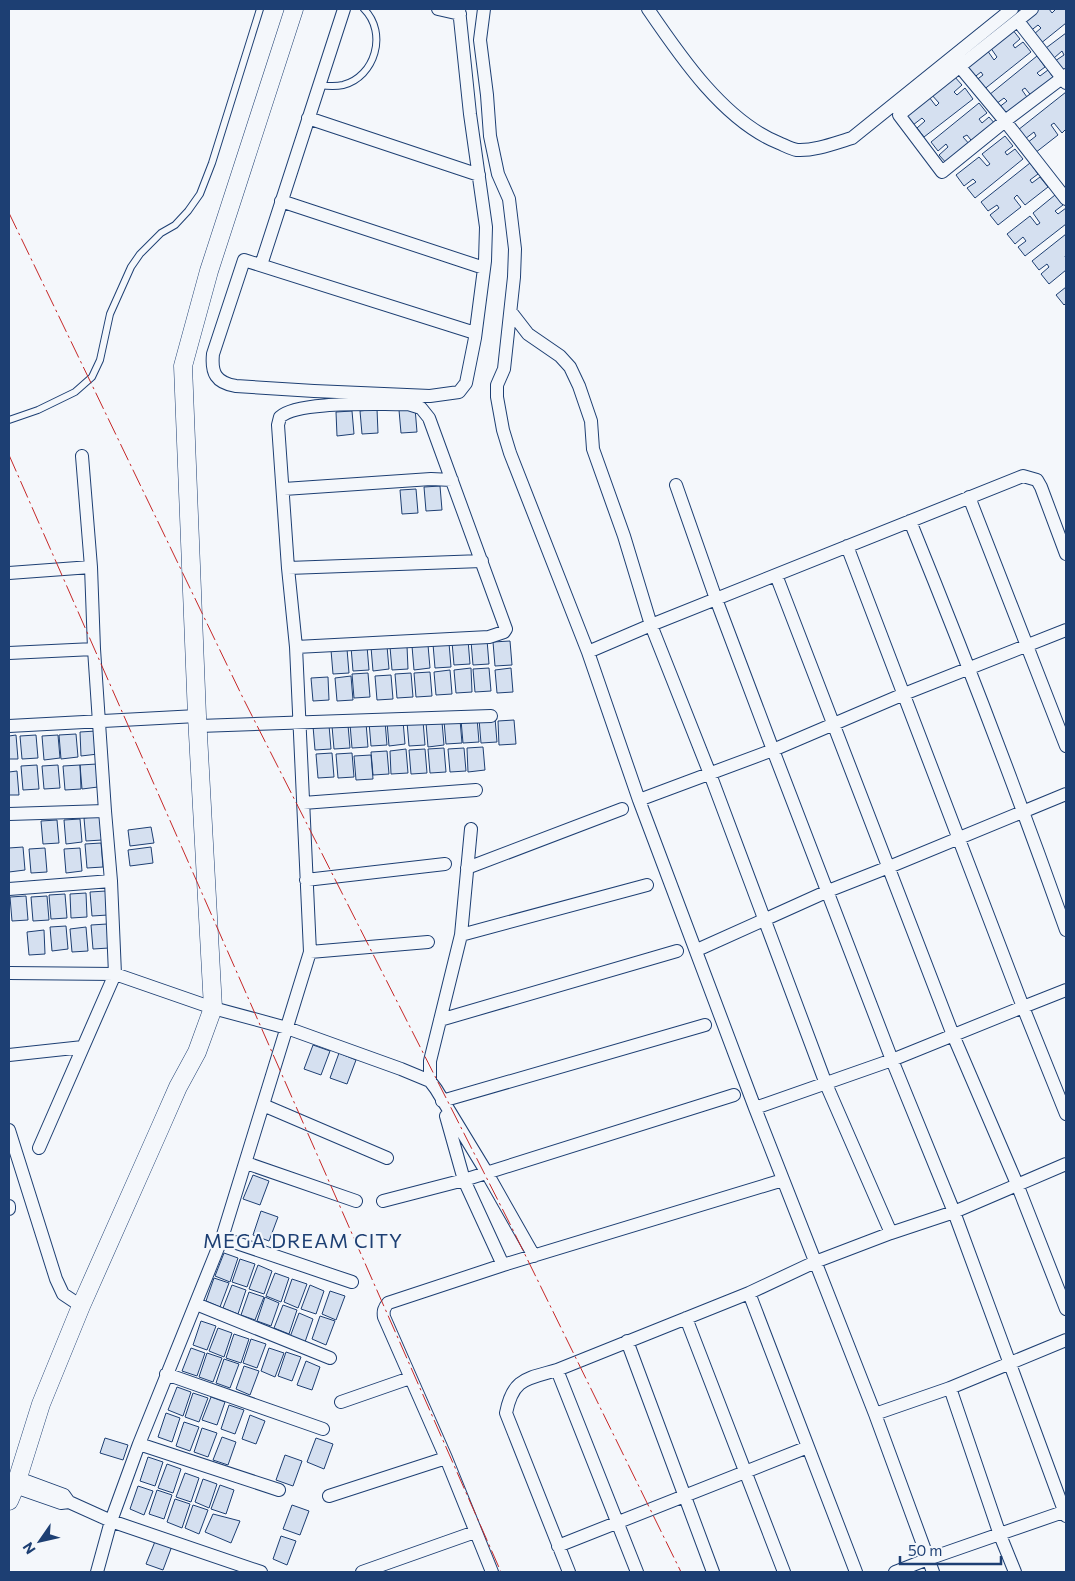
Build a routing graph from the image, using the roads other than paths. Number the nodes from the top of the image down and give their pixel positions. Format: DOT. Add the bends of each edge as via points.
graph roads {
  1 [pos="260,9"];
  2 [pos="294,9"];
  3 [pos="344,9"];
  4 [pos="364,9"];
  5 [pos="438,9"];
  6 [pos="484,9"];
  7 [pos="648,9"];
  8 [pos="1012,9"];
  9 [pos="1032,9"];
  10 [pos="459,11"];
  11 [pos="1018,21"];
  12 [pos="960,67"];
  13 [pos="1065,78"];
  14 [pos="319,85"];
  15 [pos="308,118"];
  16 [pos="1005,121"];
  17 [pos="479,175"];
  18 [pos="1066,199"];
  19 [pos="281,201"];
  20 [pos="262,265"];
  21 [pos="484,268"];
  22 [pos="511,312"];
  23 [pos="476,333"];
  24 [pos="9,420"];
  25 [pos="82,456"];
  26 [pos="452,480"];
  27 [pos="676,484"];
  28 [pos="284,489"];
  29 [pos="969,498"];
  30 [pos="910,520"];
  31 [pos="847,546"];
  32 [pos="1066,554"];
  33 [pos="482,560"];
  34 [pos="91,567"];
  35 [pos="288,568"];
  36 [pos="9,573"];
  37 [pos="776,575"];
  38 [pos="716,599"];
  39 [pos="651,625"];
  40 [pos="1066,630"];
  41 [pos="296,647"];
  42 [pos="1027,647"];
  43 [pos="94,648"];
  44 [pos="588,652"];
  45 [pos="9,653"];
  46 [pos="970,669"];
  47 [pos="904,694"];
  48 [pos="490,716"];
  49 [pos="98,721"];
  50 [pos="198,721"];
  51 [pos="299,721"];
  52 [pos="834,724"];
  53 [pos="9,726"];
  54 [pos="1066,746"];
  55 [pos="773,750"];
  56 [pos="710,774"];
  57 [pos="476,790"];
  58 [pos="1066,794"];
  59 [pos="639,800"];
  60 [pos="302,804"];
  61 [pos="622,809"];
  62 [pos="104,811"];
  63 [pos="1024,812"];
  64 [pos="9,814"];
  65 [pos="471,829"];
  66 [pos="960,838"];
  67 [pos="445,864"];
  68 [pos="889,867"];
  69 [pos="467,868"];
  70 [pos="306,880"];
  71 [pos="111,881"];
  72 [pos="647,885"];
  73 [pos="9,889"];
  74 [pos="828,891"];
  75 [pos="764,920"];
  76 [pos="1066,930"];
  77 [pos="461,934"];
  78 [pos="428,942"];
  79 [pos="696,950"];
  80 [pos="677,951"];
  81 [pos="310,952"];
  82 [pos="9,974"];
  83 [pos="115,974"];
  84 [pos="1066,990"];
  85 [pos="1023,1007"];
  86 [pos="213,1008"];
  87 [pos="440,1020"];
  88 [pos="705,1025"];
  89 [pos="287,1028"];
  90 [pos="953,1035"];
  91 [pos="84,1047"];
  92 [pos="9,1055"];
  93 [pos="892,1060"];
  94 [pos="430,1081"];
  95 [pos="826,1084"];
  96 [pos="734,1096"];
  97 [pos="442,1101"];
  98 [pos="263,1105"];
  99 [pos="755,1108"];
  100 [pos="1066,1114"];
  101 [pos="9,1130"];
  102 [pos="39,1148"];
  103 [pos="388,1158"];
  104 [pos="246,1162"];
  105 [pos="1066,1164"];
  106 [pos="487,1173"];
  107 [pos="464,1180"];
  108 [pos="783,1180"];
  109 [pos="1018,1184"];
  110 [pos="356,1201"];
  111 [pos="383,1201"];
  112 [pos="954,1212"];
  113 [pos="891,1233"];
  114 [pos="222,1238"];
  115 [pos="534,1256"];
  116 [pos="815,1262"];
  117 [pos="503,1265"];
  118 [pos="352,1282"];
  119 [pos="749,1293"];
  120 [pos="196,1304"];
  121 [pos="81,1306"];
  122 [pos="1066,1308"];
  123 [pos="686,1318"];
  124 [pos="1066,1340"];
  125 [pos="626,1341"];
  126 [pos="330,1358"];
  127 [pos="1011,1364"];
  128 [pos="557,1370"];
  129 [pos="166,1374"];
  130 [pos="410,1378"];
  131 [pos="950,1388"];
  132 [pos="341,1402"];
  133 [pos="876,1414"];
  134 [pos="323,1429"];
  135 [pos="139,1444"];
  136 [pos="808,1447"];
  137 [pos="446,1458"];
  138 [pos="745,1472"];
  139 [pos="14,1488"];
  140 [pos="279,1490"];
  141 [pos="329,1496"];
  142 [pos="684,1496"];
  143 [pos="1066,1513"];
  144 [pos="111,1521"];
  145 [pos="618,1522"];
  146 [pos="475,1532"];
  147 [pos="1000,1535"];
  148 [pos="558,1546"];
  149 [pos="928,1559"];
  150 [pos="98,1572"];
  151 [pos="261,1572"];
  152 [pos="362,1572"];
  153 [pos="492,1572"];
  154 [pos="569,1572"];
  155 [pos="636,1572"];
  156 [pos="713,1572"];
  157 [pos="784,1572"];
  158 [pos="856,1572"];
  159 [pos="895,1572"];
  160 [pos="933,1572"];
  161 [pos="1015,1572"];
  1 -- 24 [label="lane" via="200,194 175,225 147,247 131,267 110,314 100,360 92,377 75,392"];
  2 -- 50 [label="main road" via="209,271 183,366"];
  3 -- 14 [label="street"];
  4 -- 14 [label="lane" via="374,23 377,36 372,60 356,79 332,86"];
  5 -- 10 [label="street"];
  6 -- 22 [label="street" via="480,40 490,136 498,174 509,199 514,239"];
  7 -- 8 [label="street" via="674,47 727,110 766,138 796,150 852,138"];
  9 -- 11 [label="street"];
  10 -- 17 [label="street"];
  11 -- 12 [label="street"];
  11 -- 13 [label="street"];
  12 -- 16 [label="street"];
  12 -- 16 [label="street" via="899,114 942,172"];
  13 -- 16 [label="street"];
  14 -- 15 [label="street"];
  15 -- 17 [label="street"];
  15 -- 19 [label="street"];
  16 -- 18 [label="street"];
  17 -- 21 [label="street" via="486,228"];
  19 -- 20 [label="street"];
  19 -- 21 [label="street"];
  20 -- 23 [label="street"];
  20 -- 23 [label="street" via="244,260 213,354 216,377 227,385 314,392 447,395 459,392 466,383"];
  21 -- 23 [label="street"];
  22 -- 39 [label="street" via="528,334 560,356 579,386 591,421 593,449"];
  22 -- 44 [label="street" via="504,369 497,384 497,404 510,453"];
  25 -- 34 [label="street"];
  26 -- 28 [label="street"];
  26 -- 28 [label="street" via="429,418 421,408 408,404 309,406 292,409 280,417"];
  26 -- 33 [label="street"];
  27 -- 38 [label="street"];
  28 -- 35 [label="street"];
  29 -- 30 [label="street"];
  29 -- 32 [label="street" via="1023,476 1037,480"];
  29 -- 42 [label="street"];
  30 -- 31 [label="street"];
  30 -- 46 [label="street"];
  31 -- 37 [label="street"];
  31 -- 47 [label="street"];
  33 -- 35 [label="street"];
  33 -- 41 [label="street" via="506,624 504,632 489,637"];
  34 -- 36 [label="street"];
  34 -- 43 [label="street"];
  35 -- 41 [label="street"];
  37 -- 38 [label="street"];
  37 -- 52 [label="street"];
  38 -- 39 [label="street"];
  38 -- 55 [label="street"];
  39 -- 44 [label="street"];
  39 -- 56 [label="street"];
  40 -- 42 [label="street"];
  41 -- 51 [label="street"];
  42 -- 46 [label="street"];
  42 -- 54 [label="street"];
  43 -- 45 [label="street"];
  43 -- 49 [label="street"];
  44 -- 59 [label="street"];
  46 -- 47 [label="street"];
  46 -- 63 [label="street"];
  47 -- 52 [label="street"];
  47 -- 66 [label="street"];
  48 -- 51 [label="street"];
  49 -- 50 [label="street"];
  49 -- 53 [label="street"];
  49 -- 62 [label="street"];
  50 -- 51 [label="street"];
  50 -- 86 [label="main road"];
  51 -- 60 [label="street"];
  52 -- 55 [label="street"];
  52 -- 68 [label="street"];
  55 -- 56 [label="street"];
  55 -- 74 [label="street"];
  56 -- 59 [label="street"];
  56 -- 75 [label="street"];
  57 -- 60 [label="street"];
  58 -- 63 [label="street"];
  59 -- 79 [label="street"];
  60 -- 70 [label="street"];
  61 -- 69 [label="street"];
  62 -- 64 [label="street"];
  62 -- 71 [label="street"];
  63 -- 66 [label="street"];
  63 -- 76 [label="street"];
  65 -- 69 [label="street"];
  66 -- 68 [label="street"];
  66 -- 85 [label="street"];
  67 -- 70 [label="street"];
  68 -- 74 [label="street"];
  68 -- 90 [label="street"];
  69 -- 77 [label="street"];
  70 -- 81 [label="street"];
  71 -- 73 [label="street"];
  71 -- 83 [label="street"];
  72 -- 77 [label="street"];
  74 -- 75 [label="street"];
  74 -- 93 [label="street"];
  75 -- 79 [label="street"];
  75 -- 95 [label="street"];
  77 -- 87 [label="street"];
  78 -- 81 [label="street"];
  79 -- 99 [label="street"];
  80 -- 87 [label="street"];
  81 -- 89 [label="street"];
  82 -- 83 [label="street"];
  83 -- 86 [label="street"];
  83 -- 91 [label="street"];
  84 -- 85 [label="street"];
  85 -- 90 [label="street"];
  85 -- 100 [label="street"];
  86 -- 89 [label="street"];
  86 -- 121 [label="main road" via="197,1052 178,1087"];
  87 -- 94 [label="street" via="430,1061"];
  88 -- 97 [label="street"];
  89 -- 94 [label="street"];
  89 -- 98 [label="street"];
  90 -- 93 [label="street"];
  90 -- 109 [label="street"];
  91 -- 92 [label="street"];
  91 -- 102 [label="street"];
  93 -- 95 [label="street"];
  93 -- 112 [label="street"];
  94 -- 97 [label="street"];
  95 -- 99 [label="street"];
  95 -- 113 [label="street"];
  96 -- 106 [label="street"];
  97 -- 106 [label="street"];
  97 -- 107 [label="street"];
  98 -- 103 [label="street"];
  98 -- 104 [label="street"];
  99 -- 108 [label="street"];
  101 -- 121 [label="street" via="56,1280 63,1294"];
  104 -- 110 [label="street"];
  104 -- 114 [label="street"];
  105 -- 109 [label="street"];
  106 -- 107 [label="street"];
  106 -- 115 [label="street"];
  107 -- 111 [label="street"];
  107 -- 117 [label="street"];
  108 -- 115 [label="street"];
  108 -- 116 [label="street"];
  109 -- 112 [label="street"];
  109 -- 122 [label="street"];
  112 -- 113 [label="street"];
  112 -- 127 [label="street"];
  113 -- 116 [label="street"];
  114 -- 118 [label="street"];
  114 -- 120 [label="street"];
  115 -- 117 [label="street"];
  116 -- 119 [label="street"];
  116 -- 133 [label="street"];
  117 -- 130 [label="street" via="386,1306 384,1317"];
  119 -- 123 [label="street"];
  119 -- 136 [label="street"];
  120 -- 126 [label="street"];
  120 -- 129 [label="street"];
  121 -- 139 [label="main road" via="41,1404"];
  123 -- 125 [label="street"];
  123 -- 138 [label="street"];
  124 -- 127 [label="street"];
  125 -- 128 [label="street"];
  125 -- 142 [label="street"];
  127 -- 131 [label="street"];
  127 -- 143 [label="street"];
  128 -- 145 [label="street"];
  128 -- 148 [label="street" via="520,1383 506,1413"];
  129 -- 134 [label="street"];
  129 -- 135 [label="street"];
  130 -- 132 [label="street"];
  130 -- 137 [label="street"];
  131 -- 133 [label="street"];
  131 -- 147 [label="street"];
  133 -- 149 [label="street"];
  135 -- 140 [label="street"];
  135 -- 144 [label="street"];
  136 -- 138 [label="street"];
  136 -- 158 [label="street"];
  137 -- 141 [label="street"];
  137 -- 146 [label="street"];
  138 -- 142 [label="street"];
  138 -- 157 [label="street"];
  139 -- 144 [label="street" via="64,1495 70,1502"];
  142 -- 145 [label="street"];
  142 -- 156 [label="street"];
  143 -- 147 [label="street"];
  144 -- 150 [label="street"];
  144 -- 151 [label="street"];
  145 -- 148 [label="street"];
  145 -- 155 [label="street"];
  146 -- 152 [label="street"];
  146 -- 153 [label="street"];
  147 -- 149 [label="street"];
  147 -- 161 [label="street"];
  148 -- 154 [label="street"];
  149 -- 159 [label="street"];
  149 -- 160 [label="street"];
}
